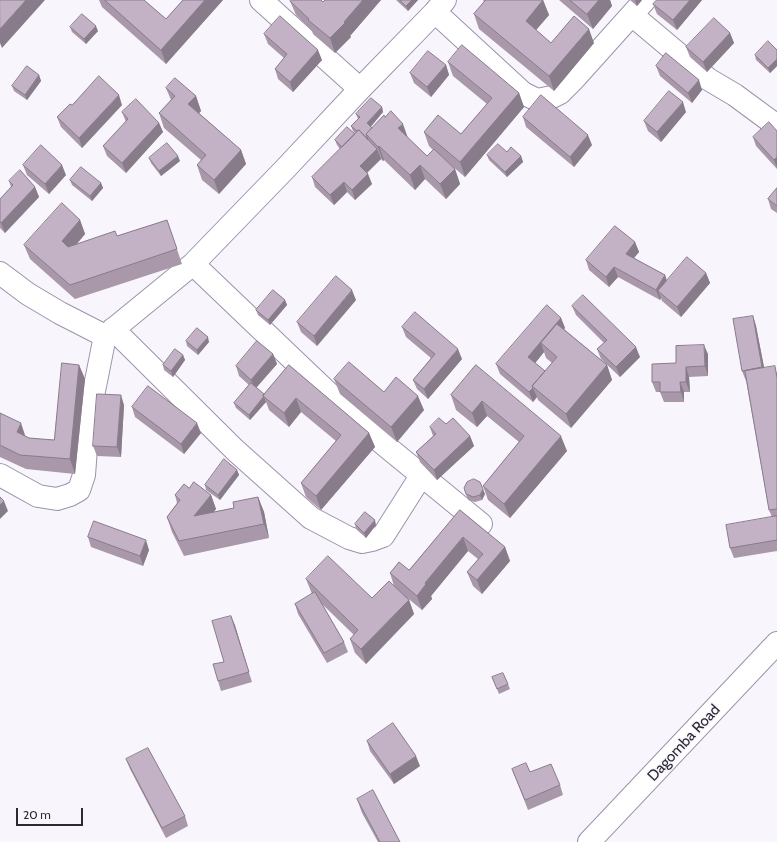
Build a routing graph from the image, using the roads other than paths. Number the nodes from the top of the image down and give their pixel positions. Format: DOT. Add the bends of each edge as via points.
graph roads {
  1 [pos="261,0"];
  2 [pos="440,6"];
  3 [pos="639,8"];
  4 [pos="360,89"];
  5 [pos="777,126"];
  6 [pos="193,264"];
  7 [pos="0,273"];
  8 [pos="109,333"];
  9 [pos="0,475"];
  10 [pos="422,476"];
  11 [pos="481,524"];
  12 [pos="777,643"];
  13 [pos="589,842"];
  1 -- 4 [label="street"];
  2 -- 3 [label="street" via="524,93 537,100 560,93"];
  2 -- 4 [label="street"];
  3 -- 5 [label="street" via="708,79"];
  4 -- 6 [label="street"];
  6 -- 8 [label="street"];
  6 -- 10 [label="street" via="376,438"];
  7 -- 8 [label="street" via="60,313"];
  8 -- 9 [label="street" via="88,421 84,475 79,490 70,496 57,499 38,496"];
  8 -- 10 [label="street" via="311,518 349,538 362,542 383,536"];
  10 -- 11 [label="street"];
  12 -- 13 [label="street, Dagomba Road"];
}
